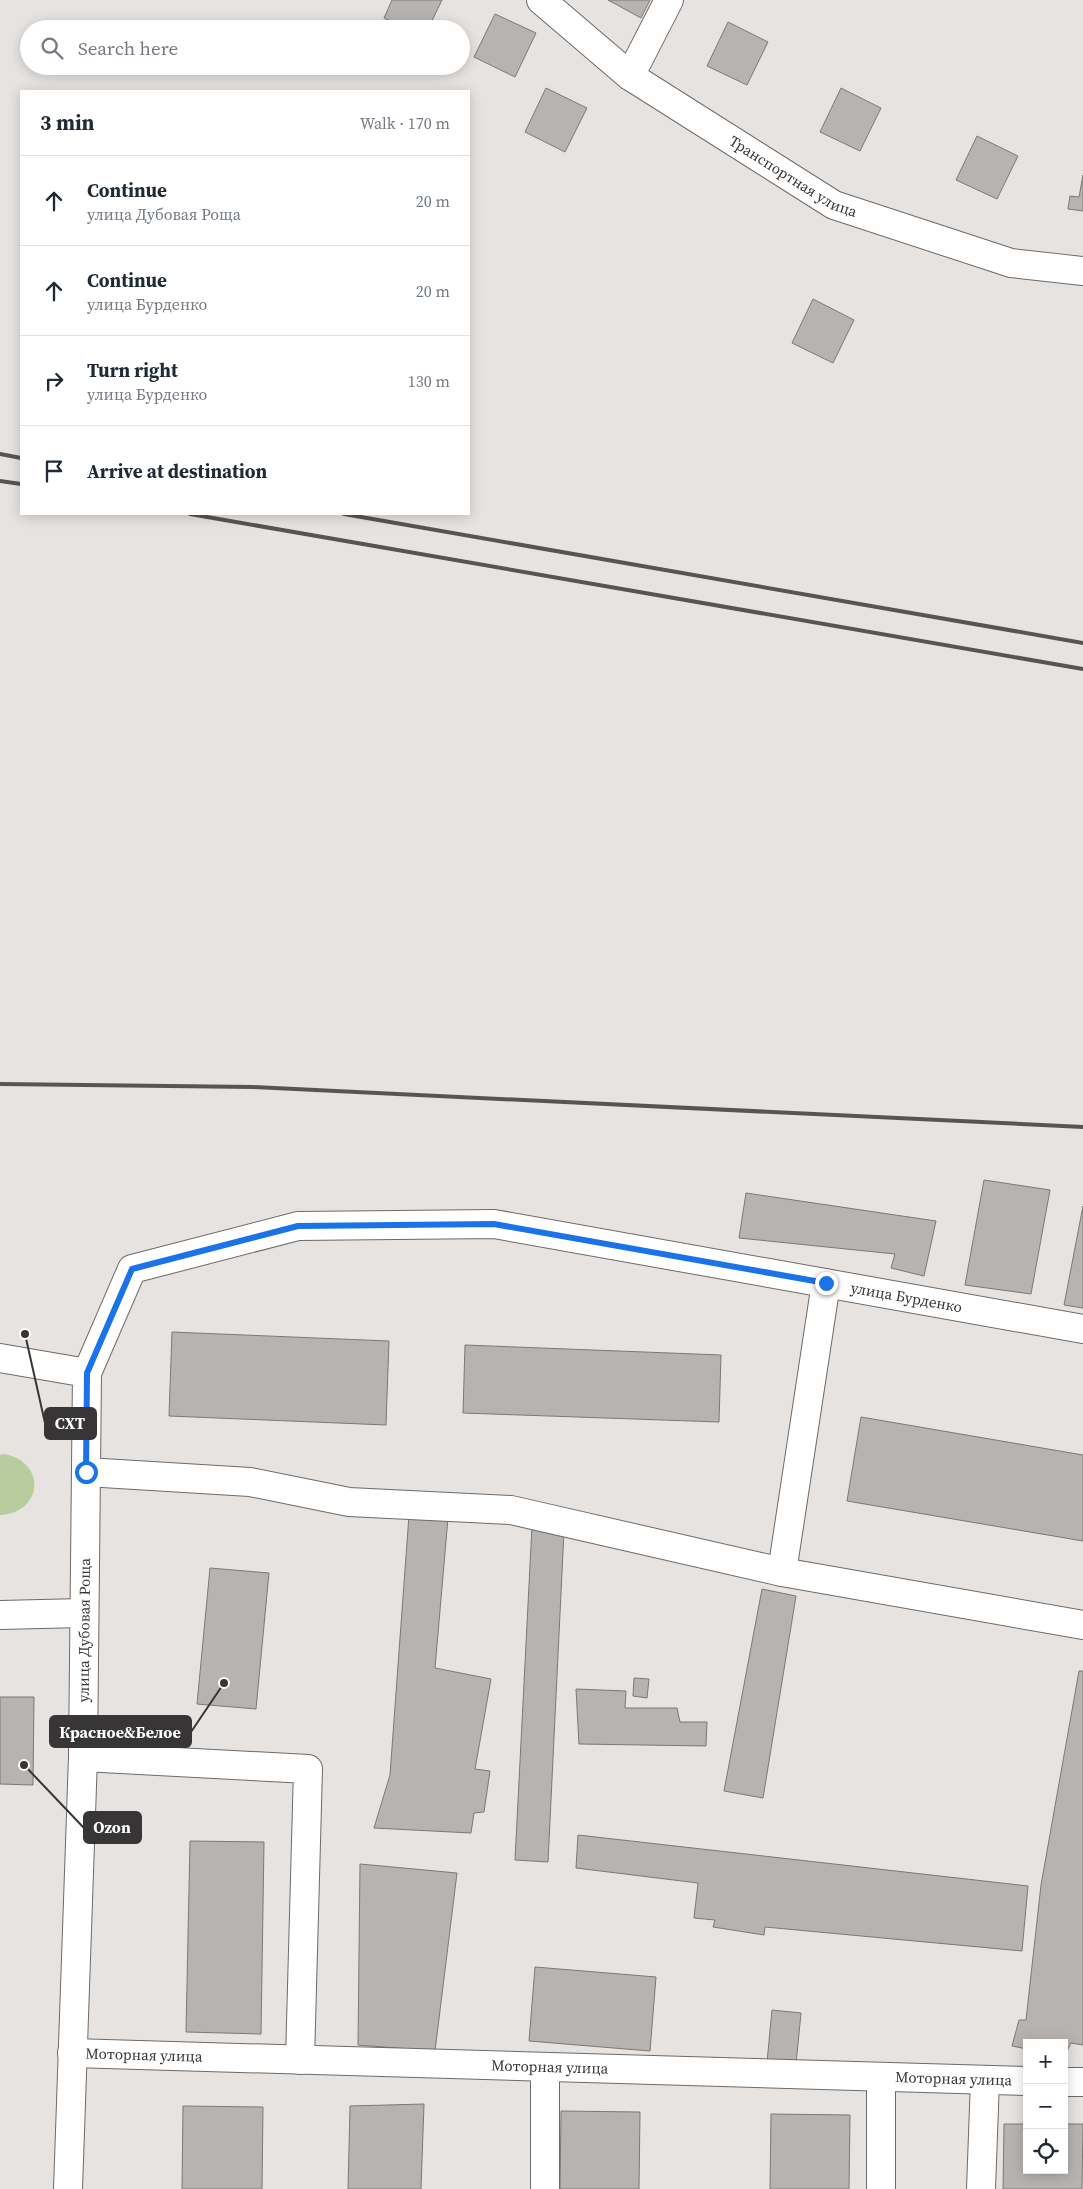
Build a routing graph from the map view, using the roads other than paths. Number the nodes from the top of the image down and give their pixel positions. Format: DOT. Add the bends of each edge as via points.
graph roads {
  1 [pos="541,0"];
  2 [pos="669,0"];
  3 [pos="630,76"];
  4 [pos="1083,271"];
  5 [pos="826,1283"];
  6 [pos="1083,1330"];
  7 [pos="0,1358"];
  8 [pos="87,1373"];
  9 [pos="86,1472"];
  10 [pos="782,1572"];
  11 [pos="83,1613"];
  12 [pos="0,1615"];
  13 [pos="1083,1625"];
  14 [pos="83,1756"];
  15 [pos="72,2053"];
  16 [pos="300,2060"];
  17 [pos="545,2067"];
  18 [pos="881,2077"];
  19 [pos="985,2080"];
  20 [pos="1023,2081"];
  21 [pos="1068,2082"];
  22 [pos="1083,2082"];
  23 [pos="68,2189"];
  24 [pos="544,2189"];
  25 [pos="881,2189"];
  26 [pos="981,2189"];
  1 -- 3 [label="street, Транспортная улица"];
  2 -- 3 [label="street"];
  3 -- 4 [label="street, Транспортная улица" via="834,206 1011,263"];
  5 -- 6 [label="street, улица Бурденко"];
  5 -- 8 [label="street, улица Бурденко" via="494,1224 298,1226 132,1269"];
  5 -- 10 [label="street"];
  7 -- 8 [label="street"];
  8 -- 9 [label="street, улица Дубовая Роща"];
  9 -- 10 [label="street" via="250,1482 349,1502 511,1510"];
  9 -- 11 [label="street, улица Дубовая Роща"];
  10 -- 13 [label="street"];
  11 -- 12 [label="street"];
  11 -- 14 [label="street, улица Дубовая Роща"];
  14 -- 15 [label="street, улица Дубовая Роща"];
  14 -- 16 [label="street" via="308,1769"];
  15 -- 16 [label="street, Моторная улица"];
  15 -- 23 [label="street, улица Дубовая Роща"];
  16 -- 17 [label="street, Моторная улица"];
  17 -- 18 [label="street, Моторная улица"];
  17 -- 24 [label="street"];
  18 -- 19 [label="street, Моторная улица"];
  18 -- 25 [label="street"];
  19 -- 20 [label="street, Моторная улица"];
  19 -- 26 [label="street"];
  21 -- 22 [label="street"];
}
